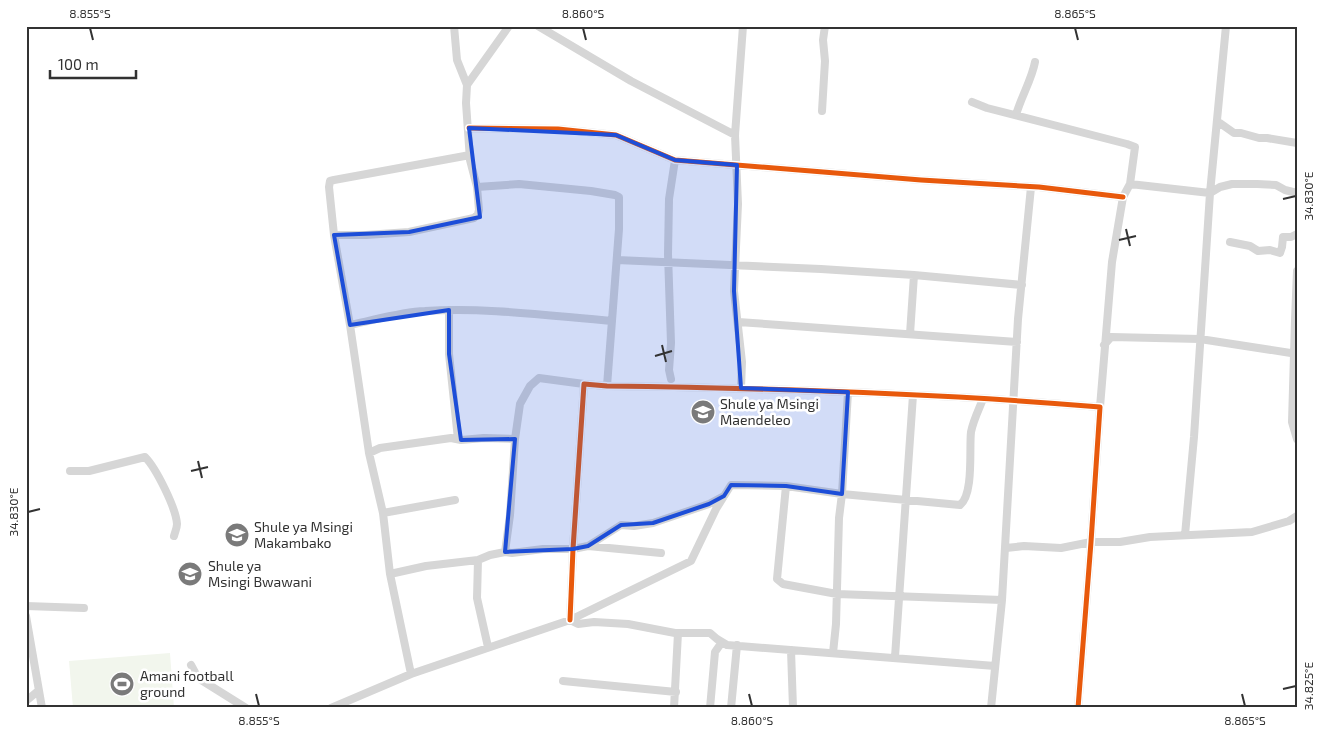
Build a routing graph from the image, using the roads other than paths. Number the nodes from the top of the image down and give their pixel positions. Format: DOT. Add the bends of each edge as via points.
graph roads {
  1 [pos="454,26"];
  2 [pos="509,26"];
  3 [pos="538,26"];
  4 [pos="744,26"];
  5 [pos="825,26"];
  6 [pos="1226,26"];
  7 [pos="1035,62"];
  8 [pos="467,85"];
  9 [pos="972,102"];
  10 [pos="822,111"];
  11 [pos="1016,115"];
  12 [pos="1217,121"];
  13 [pos="469,128"];
  14 [pos="735,135"];
  15 [pos="1297,143"];
  16 [pos="470,154"];
  17 [pos="675,160"];
  18 [pos="737,165"];
  19 [pos="1130,184"];
  20 [pos="477,187"];
  21 [pos="1030,187"];
  22 [pos="1210,193"];
  23 [pos="1297,193"];
  24 [pos="1123,197"];
  25 [pos="334,234"];
  26 [pos="1297,234"];
  27 [pos="1230,242"];
  28 [pos="617,260"];
  29 [pos="669,263"];
  30 [pos="735,264"];
  31 [pos="1297,271"];
  32 [pos="914,275"];
  33 [pos="1022,285"];
  34 [pos="449,310"];
  35 [pos="1296,320"];
  36 [pos="612,321"];
  37 [pos="738,322"];
  38 [pos="350,325"];
  39 [pos="910,334"];
  40 [pos="1200,339"];
  41 [pos="1017,342"];
  42 [pos="1104,344"];
  43 [pos="1295,353"];
  44 [pos="671,379"];
  45 [pos="584,384"];
  46 [pos="607,386"];
  47 [pos="742,388"];
  48 [pos="848,392"];
  49 [pos="913,395"];
  50 [pos="983,399"];
  51 [pos="1014,400"];
  52 [pos="1100,407"];
  53 [pos="1294,408"];
  54 [pos="458,439"];
  55 [pos="515,439"];
  56 [pos="1297,439"];
  57 [pos="369,453"];
  58 [pos="70,471"];
  59 [pos="786,486"];
  60 [pos="842,494"];
  61 [pos="724,496"];
  62 [pos="455,500"];
  63 [pos="906,500"];
  64 [pos="383,513"];
  65 [pos="1297,516"];
  66 [pos="1184,535"];
  67 [pos="174,536"];
  68 [pos="1091,542"];
  69 [pos="588,546"];
  70 [pos="1006,548"];
  71 [pos="573,549"];
  72 [pos="505,552"];
  73 [pos="661,553"];
  74 [pos="478,560"];
  75 [pos="390,574"];
  76 [pos="837,594"];
  77 [pos="900,596"];
  78 [pos="1002,600"];
  79 [pos="26,606"];
  80 [pos="84,608"];
  81 [pos="26,616"];
  82 [pos="570,620"];
  83 [pos="678,633"];
  84 [pos="722,642"];
  85 [pos="737,645"];
  86 [pos="488,647"];
  87 [pos="791,650"];
  88 [pos="833,653"];
  89 [pos="895,657"];
  90 [pos="191,665"];
  91 [pos="995,666"];
  92 [pos="411,674"];
  93 [pos="563,681"];
  94 [pos="38,691"];
  95 [pos="676,692"];
  96 [pos="26,701"];
  97 [pos="793,707"];
  98 [pos="42,708"];
  99 [pos="246,708"];
  100 [pos="330,708"];
  101 [pos="674,708"];
  102 [pos="710,708"];
  103 [pos="732,708"];
  104 [pos="798,708"];
  105 [pos="991,708"];
  106 [pos="1078,708"];
  1 -- 8 [label="street" via="457,60"];
  2 -- 8 [label="street"];
  3 -- 14 [label="street" via="631,81"];
  4 -- 14 [label="street"];
  5 -- 10 [label="street"];
  6 -- 12 [label="street"];
  7 -- 11 [label="street"];
  8 -- 13 [label="street"];
  9 -- 11 [label="street"];
  11 -- 19 [label="street" via="1135,147"];
  12 -- 15 [label="street" via="1234,134 1241,132"];
  12 -- 22 [label="street"];
  13 -- 16 [label="street"];
  13 -- 17 [label="street" via="558,129 616,135"];
  14 -- 18 [label="street"];
  16 -- 20 [label="street"];
  16 -- 25 [label="street" via="330,181"];
  17 -- 18 [label="street"];
  17 -- 29 [label="street" via="669,198"];
  18 -- 21 [label="street"];
  18 -- 30 [label="street"];
  19 -- 22 [label="street"];
  19 -- 24 [label="street"];
  20 -- 25 [label="street" via="479,210 474,218 410,232"];
  20 -- 28 [label="street" via="519,184 619,197"];
  21 -- 24 [label="street"];
  21 -- 33 [label="street"];
  22 -- 23 [label="street" via="1232,184 1257,184 1276,185"];
  22 -- 40 [label="street"];
  24 -- 42 [label="street" via="1112,262"];
  25 -- 38 [label="street"];
  26 -- 27 [label="street" via="1283,237 1280,253"];
  28 -- 29 [label="street"];
  28 -- 36 [label="street"];
  29 -- 30 [label="street"];
  29 -- 44 [label="street"];
  30 -- 32 [label="street"];
  30 -- 37 [label="street"];
  31 -- 35 [label="street"];
  32 -- 33 [label="street"];
  32 -- 39 [label="street"];
  33 -- 41 [label="street"];
  34 -- 36 [label="street"];
  34 -- 38 [label="street" via="423,311"];
  34 -- 54 [label="street" via="449,354"];
  35 -- 43 [label="street"];
  36 -- 46 [label="street"];
  37 -- 39 [label="street"];
  37 -- 47 [label="street"];
  38 -- 57 [label="street"];
  39 -- 41 [label="street"];
  40 -- 42 [label="street" via="1111,337"];
  40 -- 43 [label="street"];
  40 -- 66 [label="street"];
  41 -- 51 [label="street"];
  42 -- 52 [label="street"];
  43 -- 53 [label="street"];
  45 -- 46 [label="street"];
  45 -- 55 [label="street" via="539,378 530,386 520,404"];
  45 -- 71 [label="street"];
  46 -- 47 [label="street"];
  47 -- 48 [label="street"];
  48 -- 49 [label="street"];
  48 -- 60 [label="street"];
  49 -- 50 [label="street"];
  49 -- 63 [label="street"];
  50 -- 51 [label="street"];
  50 -- 63 [label="street" via="971,430 968,482 962,503"];
  51 -- 52 [label="street"];
  51 -- 70 [label="street"];
  52 -- 68 [label="street"];
  53 -- 56 [label="street" via="1292,422"];
  54 -- 55 [label="street"];
  54 -- 57 [label="street" via="380,448"];
  55 -- 72 [label="street"];
  57 -- 64 [label="street"];
  58 -- 67 [label="street" via="89,470 145,457 171,502 177,524"];
  59 -- 60 [label="street"];
  59 -- 61 [label="street" via="731,486"];
  59 -- 76 [label="street" via="778,581"];
  60 -- 63 [label="street"];
  60 -- 76 [label="street"];
  61 -- 69 [label="street" via="653,524 621,525"];
  61 -- 82 [label="street" via="691,561"];
  62 -- 64 [label="street"];
  63 -- 77 [label="street"];
  64 -- 75 [label="street"];
  65 -- 66 [label="street" via="1252,532"];
  66 -- 68 [label="street"];
  68 -- 70 [label="street" via="1060,548"];
  68 -- 106 [label="street"];
  69 -- 71 [label="street"];
  69 -- 73 [label="street"];
  70 -- 78 [label="street"];
  71 -- 72 [label="street"];
  71 -- 82 [label="street"];
  72 -- 74 [label="street"];
  74 -- 75 [label="street"];
  74 -- 86 [label="street" via="477,598"];
  75 -- 92 [label="street"];
  76 -- 77 [label="street"];
  76 -- 88 [label="street"];
  77 -- 78 [label="street"];
  77 -- 89 [label="street"];
  78 -- 91 [label="street"];
  79 -- 80 [label="street"];
  81 -- 94 [label="street"];
  82 -- 83 [label="street" via="578,624 628,624"];
  82 -- 86 [label="street"];
  83 -- 84 [label="street" via="710,633"];
  83 -- 95 [label="street"];
  84 -- 85 [label="street"];
  84 -- 102 [label="street" via="715,652"];
  85 -- 87 [label="street"];
  85 -- 103 [label="street"];
  86 -- 92 [label="street"];
  87 -- 88 [label="street"];
  87 -- 97 [label="street"];
  88 -- 89 [label="street"];
  89 -- 91 [label="street"];
  90 -- 99 [label="street" via="198,678"];
  91 -- 105 [label="street"];
  92 -- 100 [label="street"];
  93 -- 95 [label="street"];
  94 -- 96 [label="street"];
  94 -- 98 [label="street"];
  95 -- 101 [label="street"];
  97 -- 104 [label="street"];
}
